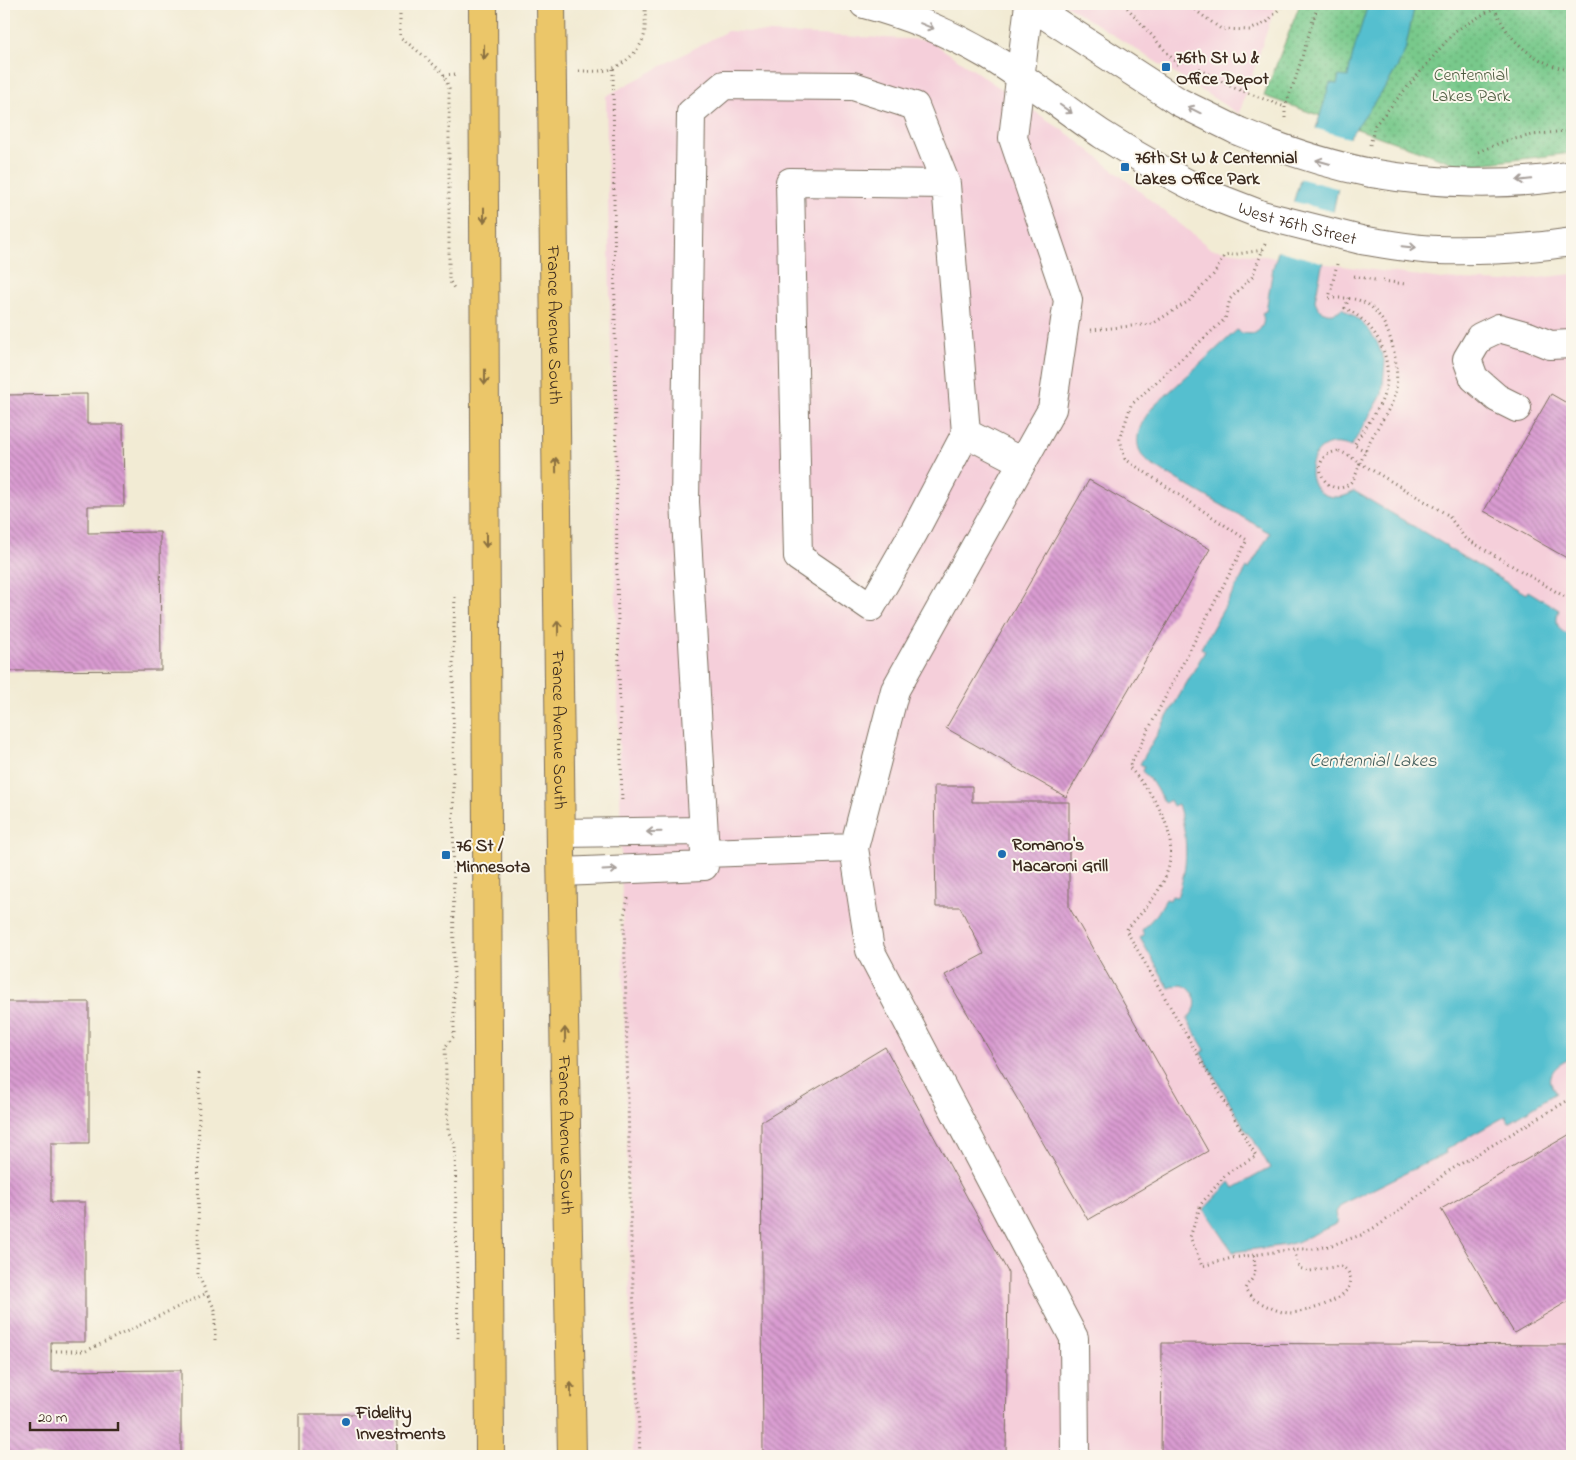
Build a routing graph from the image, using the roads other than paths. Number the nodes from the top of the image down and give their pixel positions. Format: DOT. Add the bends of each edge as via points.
graph roads {
  1 [pos="483,4"];
  2 [pos="551,4"];
  3 [pos="864,4"];
  4 [pos="1029,4"];
  5 [pos="1022,78"];
  6 [pos="1572,175"];
  7 [pos="946,184"];
  8 [pos="1572,242"];
  9 [pos="1572,344"];
  10 [pos="1517,408"];
  11 [pos="966,433"];
  12 [pos="1022,462"];
  13 [pos="703,831"];
  14 [pos="561,833"];
  15 [pos="854,848"];
  16 [pos="704,866"];
  17 [pos="562,872"];
  18 [pos="572,1429"];
  19 [pos="490,1456"];
  20 [pos="572,1456"];
  21 [pos="589,1456"];
  22 [pos="1075,1456"];
  1 -- 19 [label="main road, one-way"];
  14 -- 2 [label="main road, France Avenue South, one-way"];
  3 -- 5 [label="street, West 76th Street, one-way" via="942,32"];
  4 -- 5 [label="street"];
  6 -- 4 [label="street, one-way, bridge" via="1516,181 1414,180 1369,163 1325,163 1289,152 1179,102"];
  5 -- 8 [label="street, West 76th Street, one-way, bridge" via="1116,143 1181,181 1350,248 1492,250"];
  5 -- 12 [label="street" via="1014,138 1068,300 1052,409"];
  7 -- 11 [label="street"];
  7 -- 11 [label="street" via="790,182 798,557 871,607"];
  7 -- 13 [label="street" via="915,106 853,86 724,85 691,113 685,502"];
  9 -- 10 [label="street" via="1550,344 1499,328 1480,337 1467,359 1474,378 1497,398"];
  11 -- 12 [label="street"];
  12 -- 15 [label="street" via="895,690"];
  13 -- 14 [label="street, one-way"];
  13 -- 15 [label="street" via="705,853"];
  14 -- 17 [label="main road, France Avenue South"];
  15 -- 22 [label="street" via="870,950 1074,1338"];
  17 -- 16 [label="street, one-way"];
  18 -- 17 [label="main road, France Avenue South, one-way"];
  18 -- 20 [label="main road, France Avenue South"];
  18 -- 21 [label="main road"];
}
